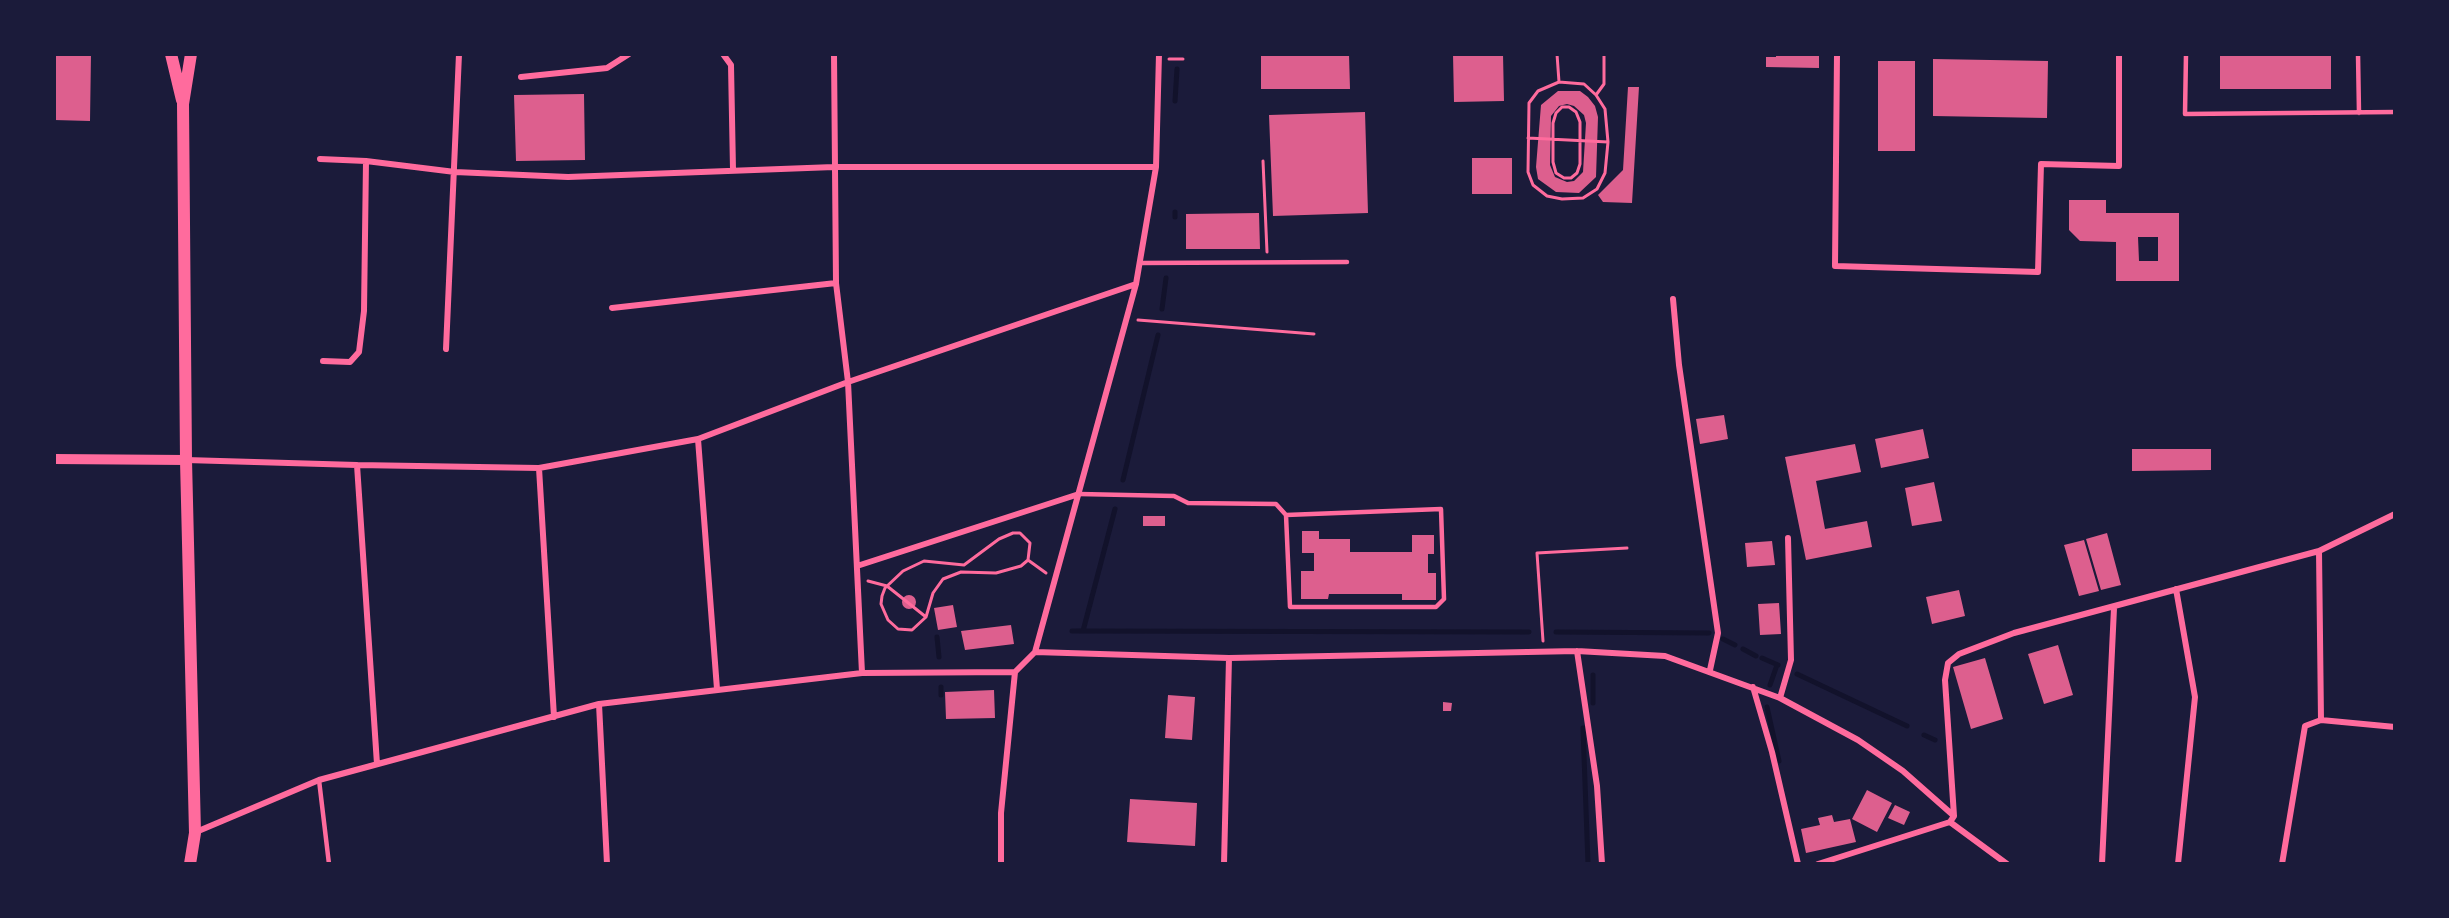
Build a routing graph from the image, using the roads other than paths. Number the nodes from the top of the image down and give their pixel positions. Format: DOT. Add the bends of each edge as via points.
graph roads {
  1 [pos="171,54"];
  2 [pos="191,54"];
  3 [pos="459,54"];
  4 [pos="629,54"];
  5 [pos="723,54"];
  6 [pos="834,54"];
  7 [pos="1159,54"];
  8 [pos="1837,54"];
  9 [pos="2119,54"];
  10 [pos="2186,54"];
  11 [pos="2358,54"];
  12 [pos="521,77"];
  13 [pos="183,104"];
  14 [pos="2395,112"];
  15 [pos="2358,113"];
  16 [pos="320,159"];
  17 [pos="366,161"];
  18 [pos="834,167"];
  19 [pos="1156,167"];
  20 [pos="733,170"];
  21 [pos="455,172"];
  22 [pos="1347,262"];
  23 [pos="1140,263"];
  24 [pos="836,283"];
  25 [pos="1137,284"];
  26 [pos="1673,299"];
  27 [pos="612,308"];
  28 [pos="446,349"];
  29 [pos="322,361"];
  30 [pos="848,382"];
  31 [pos="698,440"];
  32 [pos="54,459"];
  33 [pos="186,460"];
  34 [pos="357,465"];
  35 [pos="539,468"];
  36 [pos="1079,494"];
  37 [pos="2395,514"];
  38 [pos="1286,515"];
  39 [pos="1788,538"];
  40 [pos="2319,551"];
  41 [pos="857,566"];
  42 [pos="2176,589"];
  43 [pos="2114,608"];
  44 [pos="1577,651"];
  45 [pos="1035,652"];
  46 [pos="1229,658"];
  47 [pos="1710,670"];
  48 [pos="1015,672"];
  49 [pos="862,673"];
  50 [pos="1753,687"];
  51 [pos="717,689"];
  52 [pos="1780,698"];
  53 [pos="599,704"];
  54 [pos="554,717"];
  55 [pos="2321,720"];
  56 [pos="2395,727"];
  57 [pos="377,764"];
  58 [pos="319,780"];
  59 [pos="1952,819"];
  60 [pos="195,833"];
  61 [pos="190,864"];
  62 [pos="329,864"];
  63 [pos="607,864"];
  64 [pos="1001,864"];
  65 [pos="1224,864"];
  66 [pos="1602,864"];
  67 [pos="1798,864"];
  68 [pos="1818,864"];
  69 [pos="2007,864"];
  70 [pos="2102,864"];
  71 [pos="2178,864"];
  72 [pos="2282,864"];
  1 -- 13 [label="main road"];
  2 -- 13 [label="main road"];
  3 -- 21 [label="street"];
  4 -- 12 [label="street" via="607,68"];
  5 -- 20 [label="street" via="731,65"];
  6 -- 18 [label="street"];
  7 -- 19 [label="street"];
  8 -- 9 [label="street" via="1835,266 2038,272 2041,164 2119,166"];
  10 -- 15 [label="lane" via="2185,114"];
  11 -- 15 [label="lane"];
  13 -- 33 [label="main road"];
  14 -- 15 [label="lane"];
  16 -- 17 [label="street"];
  17 -- 21 [label="street"];
  17 -- 29 [label="street" via="364,311 359,352 350,362"];
  18 -- 19 [label="street"];
  18 -- 20 [label="street"];
  18 -- 24 [label="street"];
  19 -- 23 [label="street"];
  20 -- 21 [label="street" via="568,177"];
  21 -- 28 [label="street"];
  22 -- 23 [label="lane"];
  23 -- 25 [label="street"];
  24 -- 27 [label="street"];
  24 -- 30 [label="street"];
  25 -- 30 [label="street"];
  25 -- 36 [label="street"];
  26 -- 47 [label="street" via="1718,633"];
  30 -- 31 [label="street"];
  30 -- 41 [label="street"];
  31 -- 35 [label="street"];
  31 -- 51 [label="street"];
  32 -- 33 [label="street"];
  33 -- 34 [label="street"];
  33 -- 60 [label="main road"];
  34 -- 35 [label="street"];
  34 -- 57 [label="street"];
  35 -- 54 [label="street"];
  36 -- 38 [label="lane" via="1276,504"];
  36 -- 41 [label="street"];
  36 -- 45 [label="street"];
  37 -- 40 [label="street"];
  38 -- 38 [label="lane" via="1441,509 1444,598 1436,607 1290,607"];
  39 -- 52 [label="street" via="1791,660"];
  40 -- 42 [label="street"];
  40 -- 55 [label="street"];
  41 -- 49 [label="street"];
  42 -- 43 [label="street"];
  42 -- 71 [label="street" via="2195,697"];
  43 -- 59 [label="street" via="2014,633 1959,654 1948,663 1945,680"];
  43 -- 70 [label="street"];
  44 -- 46 [label="street"];
  44 -- 47 [label="street" via="1665,656"];
  44 -- 66 [label="street" via="1597,786"];
  45 -- 46 [label="street"];
  45 -- 48 [label="street"];
  46 -- 65 [label="street"];
  47 -- 50 [label="street"];
  48 -- 49 [label="street"];
  48 -- 64 [label="street" via="1001,813"];
  49 -- 51 [label="street"];
  50 -- 52 [label="street"];
  50 -- 67 [label="street"];
  51 -- 53 [label="street"];
  52 -- 59 [label="street" via="1876,752 1903,771"];
  53 -- 54 [label="street"];
  53 -- 63 [label="street"];
  54 -- 57 [label="street"];
  55 -- 56 [label="street"];
  55 -- 72 [label="street" via="2305,726"];
  57 -- 58 [label="street"];
  58 -- 60 [label="street"];
  58 -- 62 [label="lane"];
  59 -- 68 [label="street"];
  59 -- 69 [label="street"];
  60 -- 61 [label="main road"];
}
